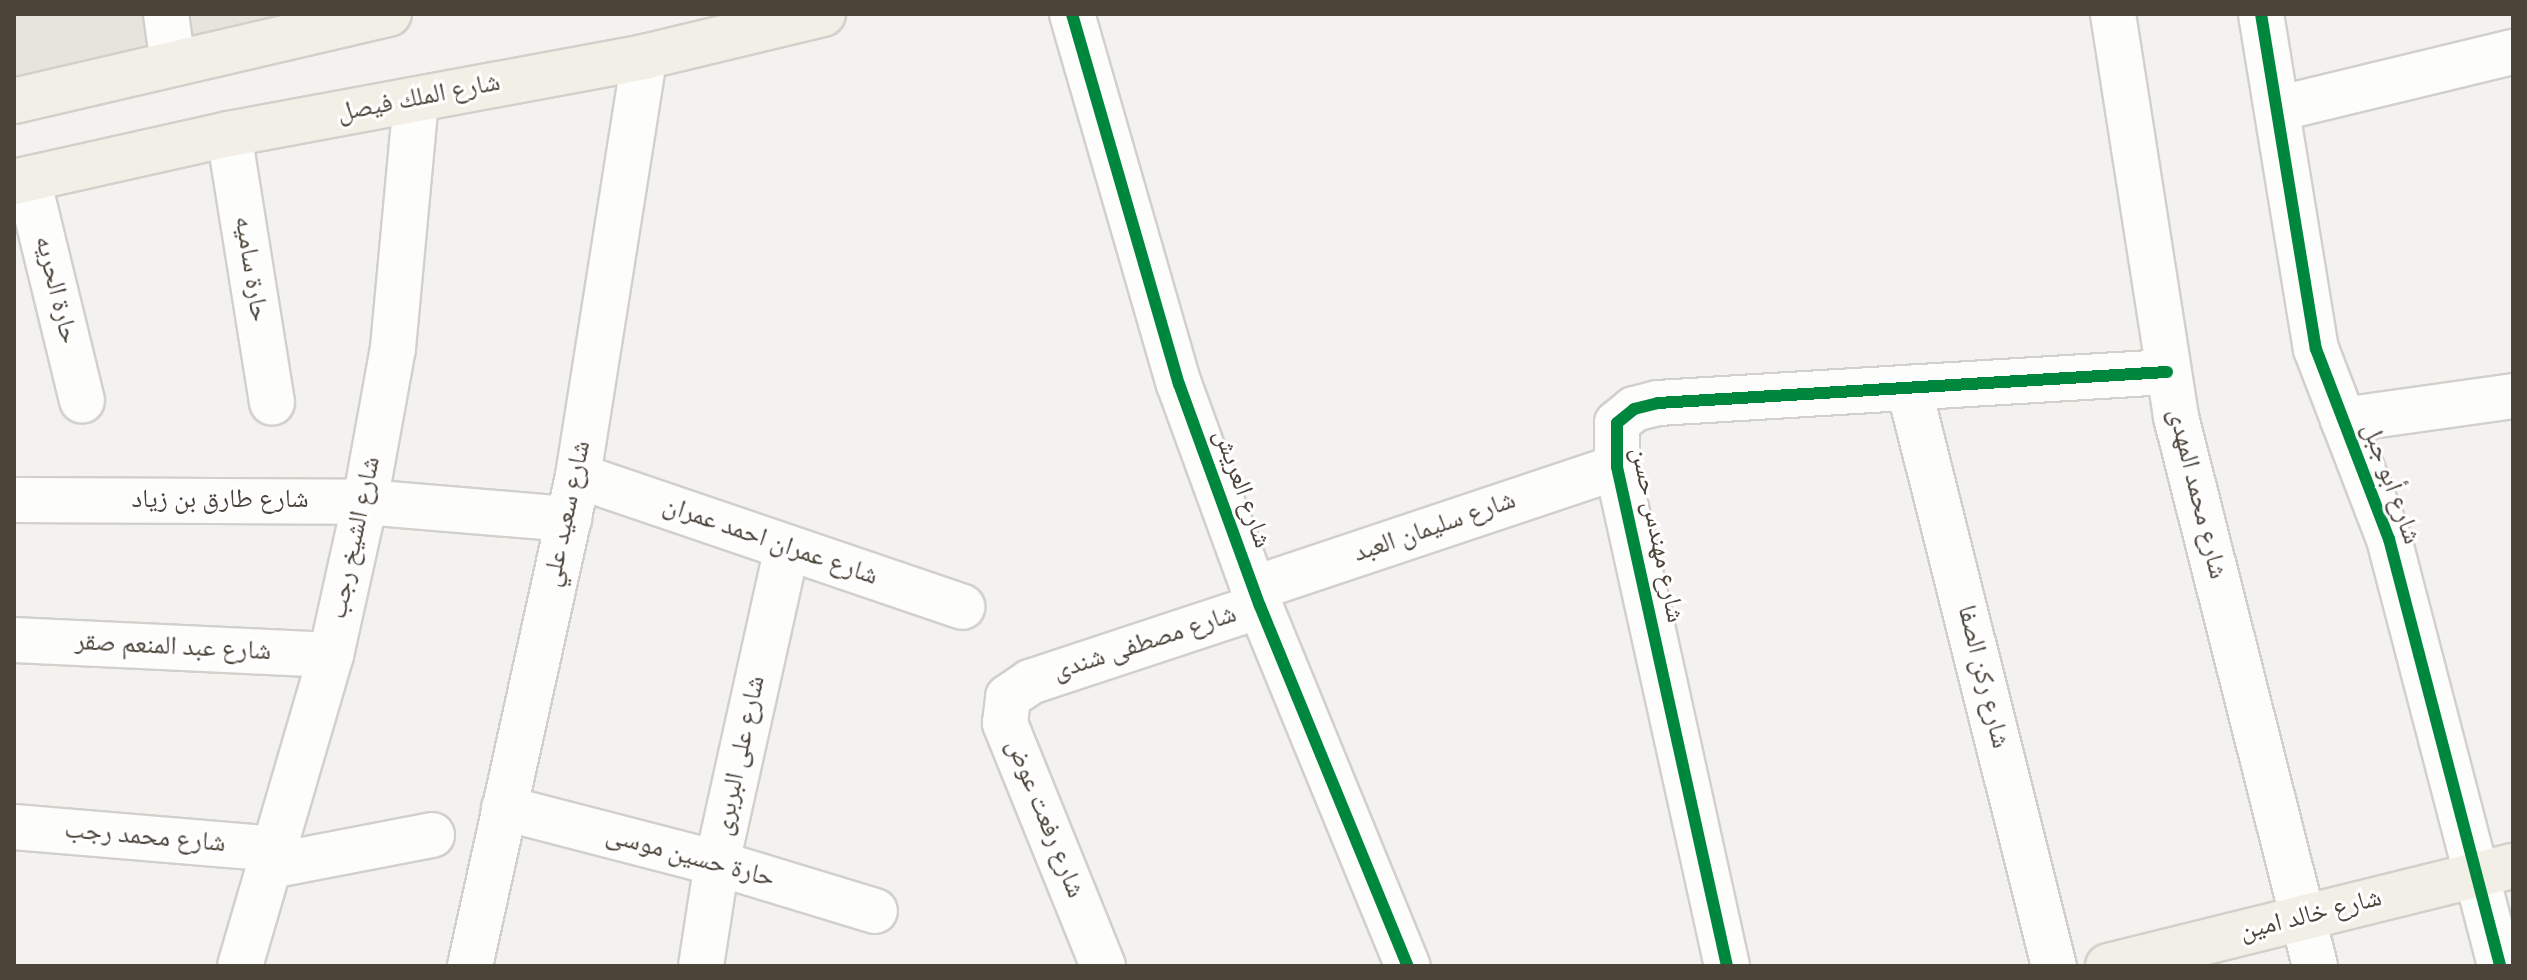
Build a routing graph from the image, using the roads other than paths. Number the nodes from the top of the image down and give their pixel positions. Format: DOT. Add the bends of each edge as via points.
graph roads {
  1 [pos="166,14"];
  2 [pos="823,14"];
  3 [pos="1072,14"];
  4 [pos="2113,14"];
  5 [pos="2261,14"];
  6 [pos="379,15"];
  7 [pos="2513,52"];
  8 [pos="644,57"];
  9 [pos="173,64"];
  10 [pos="416,100"];
  11 [pos="14,101"];
  12 [pos="2277,109"];
  13 [pos="229,134"];
  14 [pos="21,180"];
  15 [pos="2167,372"];
  16 [pos="1909,388"];
  17 [pos="2513,396"];
  18 [pos="82,401"];
  19 [pos="272,403"];
  20 [pos="2343,420"];
  21 [pos="1617,467"];
  22 [pos="578,476"];
  23 [pos="14,500"];
  24 [pos="365,502"];
  25 [pos="569,519"];
  26 [pos="787,548"];
  27 [pos="1257,598"];
  28 [pos="962,607"];
  29 [pos="14,640"];
  30 [pos="331,655"];
  31 [pos="1030,682"];
  32 [pos="504,808"];
  33 [pos="14,827"];
  34 [pos="432,835"];
  35 [pos="273,858"];
  36 [pos="717,863"];
  37 [pos="2496,871"];
  38 [pos="875,911"];
  39 [pos="2303,918"];
  40 [pos="1092,963"];
  41 [pos="240,966"];
  42 [pos="470,966"];
  43 [pos="701,966"];
  44 [pos="1408,966"];
  45 [pos="1727,966"];
  46 [pos="2054,966"];
  47 [pos="2108,966"];
  48 [pos="2315,966"];
  49 [pos="2500,966"];
  1 -- 9 [label="street"];
  2 -- 8 [label="main road, شارع الملك فيصل"];
  3 -- 27 [label="street, شارع العريش" via="1179,384"];
  4 -- 15 [label="street, شارع محمد المهدى"];
  5 -- 12 [label="street, شارع أبو جبل"];
  6 -- 9 [label="main road"];
  7 -- 12 [label="street"];
  8 -- 10 [label="main road, شارع الملك فيصل"];
  8 -- 22 [label="street, شارع سعيد علي"];
  9 -- 11 [label="main road"];
  10 -- 13 [label="main road, شارع الملك فيصل"];
  10 -- 24 [label="street, شارع الشيخ رجب" via="393,348"];
  12 -- 20 [label="street, شارع أبو جبل" via="2307,313"];
  13 -- 14 [label="main road, شارع الملك فيصل"];
  13 -- 19 [label="street, حارة ساميه"];
  14 -- 18 [label="street, حارة الحريه"];
  15 -- 16 [label="street, شارع مهندس حسن"];
  15 -- 39 [label="street, شارع محمد المهدى"];
  16 -- 21 [label="street, شارع مهندس حسن" via="1644,406 1617,423"];
  16 -- 46 [label="street, شارع ركن الصفا"];
  17 -- 20 [label="street"];
  20 -- 37 [label="street, شارع أبو جبل" via="2389,539"];
  21 -- 27 [label="street, شارع سليمان العبد"];
  21 -- 45 [label="street, شارع مهندس حسن"];
  22 -- 25 [label="street, شارع سعيد علي"];
  22 -- 26 [label="street, شارع عمران احمد عمران"];
  23 -- 24 [label="street, شارع طارق بن زياد"];
  24 -- 25 [label="street, شارع طارق بن زياد"];
  24 -- 30 [label="street, شارع الشيخ رجب"];
  25 -- 32 [label="street, شارع سعيد علي"];
  26 -- 28 [label="street, شارع عمران احمد عمران"];
  26 -- 36 [label="street, شارع على البربرى"];
  27 -- 31 [label="street, شارع مصطفى شندى"];
  27 -- 44 [label="street, شارع العريش"];
  29 -- 30 [label="street, شارع عبد المنعم صقر"];
  30 -- 35 [label="street, شارع الشيخ رجب"];
  31 -- 40 [label="street, شارع رفعت عوض" via="1008,697 1005,723"];
  32 -- 36 [label="street, حارة حسين موسى"];
  32 -- 42 [label="street, شارع سعيد علي"];
  33 -- 35 [label="street, شارع محمد رجب"];
  34 -- 35 [label="street, شارع محمد رجب"];
  35 -- 41 [label="street, شارع الشيخ رجب"];
  36 -- 38 [label="street, حارة حسين موسى"];
  36 -- 43 [label="street, شارع على البربرى"];
  37 -- 39 [label="main road, شارع خالد امين"];
  37 -- 49 [label="street, شارع أبو جبل"];
  39 -- 47 [label="main road, شارع خالد امين"];
  39 -- 48 [label="street, شارع محمد المهدى"];
}
